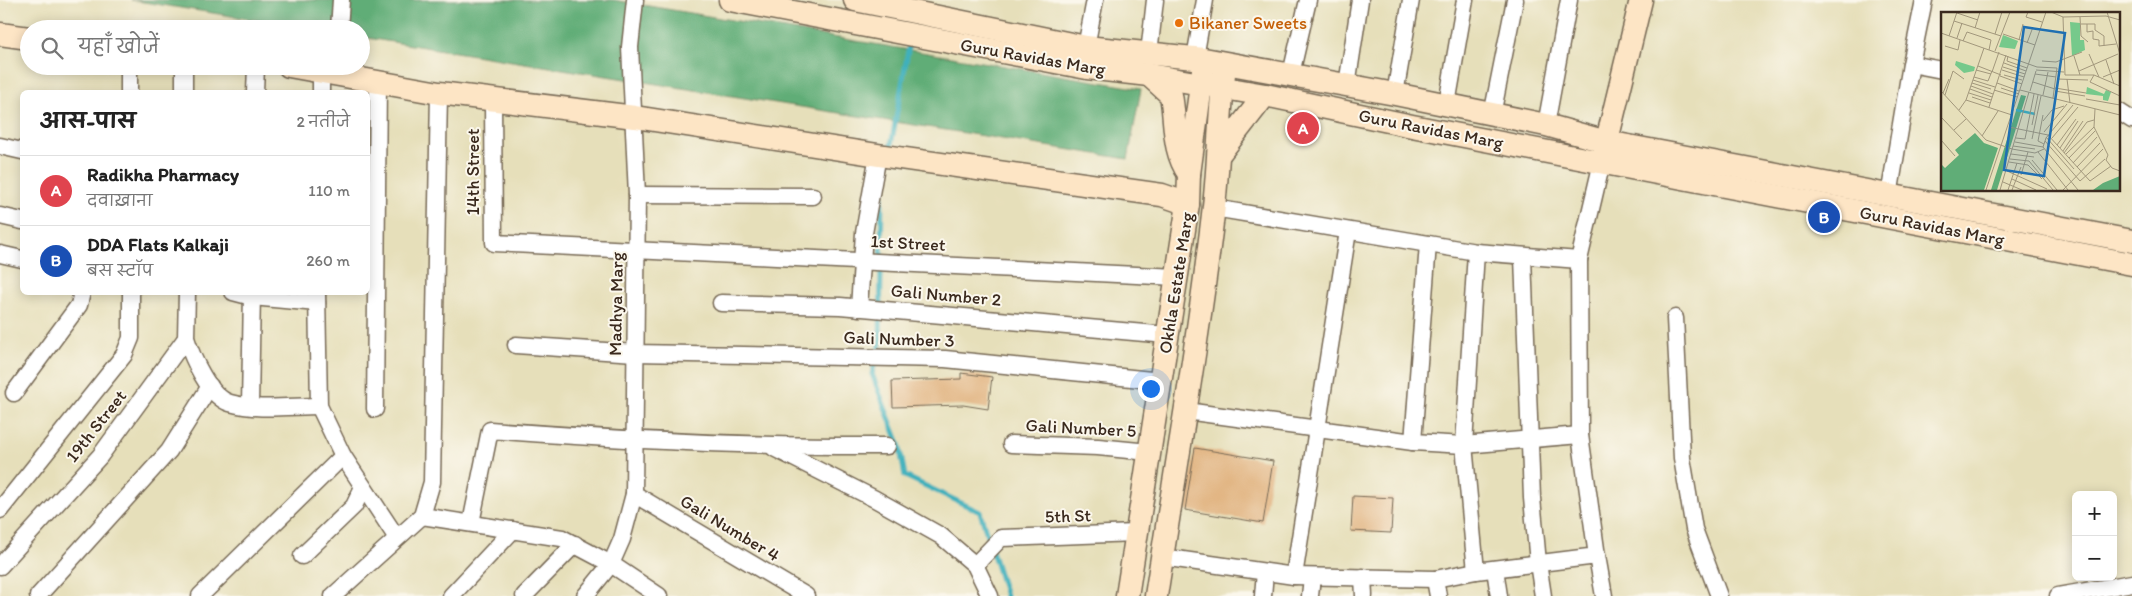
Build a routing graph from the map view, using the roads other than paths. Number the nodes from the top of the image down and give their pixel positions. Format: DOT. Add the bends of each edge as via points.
graph roads {
  1 [pos="341,0"];
  2 [pos="635,0"];
  3 [pos="730,0"];
  4 [pos="855,0"];
  5 [pos="1095,0"];
  6 [pos="1155,0"];
  7 [pos="1205,0"];
  8 [pos="1308,0"];
  9 [pos="1360,0"];
  10 [pos="1411,0"];
  11 [pos="1465,0"];
  12 [pos="1515,0"];
  13 [pos="1569,0"];
  14 [pos="1641,0"];
  15 [pos="1924,0"];
  16 [pos="340,20"];
  17 [pos="0,36"];
  18 [pos="20,37"];
  19 [pos="1086,47"];
  20 [pos="1149,53"];
  21 [pos="1208,60"];
  22 [pos="1910,64"];
  23 [pos="1941,70"];
  24 [pos="1291,74"];
  25 [pos="129,75"];
  26 [pos="184,75"];
  27 [pos="256,75"];
  28 [pos="1149,75"];
  29 [pos="328,76"];
  30 [pos="378,82"];
  31 [pos="1347,85"];
  32 [pos="1211,86"];
  33 [pos="128,90"];
  34 [pos="184,90"];
  35 [pos="255,90"];
  36 [pos="440,93"];
  37 [pos="1396,94"];
  38 [pos="1265,95"];
  39 [pos="493,101"];
  40 [pos="1447,104"];
  41 [pos="2120,112"];
  42 [pos="1492,115"];
  43 [pos="635,116"];
  44 [pos="2132,120"];
  45 [pos="1546,125"];
  46 [pos="0,146"];
  47 [pos="20,150"];
  48 [pos="1605,152"];
  49 [pos="1220,153"];
  50 [pos="878,155"];
  51 [pos="1189,174"];
  52 [pos="637,195"];
  53 [pos="813,196"];
  54 [pos="1889,196"];
  55 [pos="1188,204"];
  56 [pos="1214,208"];
  57 [pos="0,216"];
  58 [pos="20,221"];
  59 [pos="1348,231"];
  60 [pos="2132,241"];
  61 [pos="494,243"];
  62 [pos="1428,244"];
  63 [pos="636,249"];
  64 [pos="1476,252"];
  65 [pos="0,254"];
  66 [pos="1523,257"];
  67 [pos="20,259"];
  68 [pos="1579,260"];
  69 [pos="860,261"];
  70 [pos="2132,264"];
  71 [pos="1177,277"];
  72 [pos="81,295"];
  73 [pos="131,295"];
  74 [pos="187,295"];
  75 [pos="252,295"];
  76 [pos="317,298"];
  77 [pos="721,303"];
  78 [pos="859,308"];
  79 [pos="1675,318"];
  80 [pos="1167,335"];
  81 [pos="186,338"];
  82 [pos="516,345"];
  83 [pos="635,353"];
  84 [pos="1160,381"];
  85 [pos="210,386"];
  86 [pos="14,393"];
  87 [pos="250,406"];
  88 [pos="319,406"];
  89 [pos="375,409"];
  90 [pos="1186,411"];
  91 [pos="1318,430"];
  92 [pos="1580,435"];
  93 [pos="1531,439"];
  94 [pos="634,440"];
  95 [pos="1413,442"];
  96 [pos="1011,444"];
  97 [pos="1464,444"];
  98 [pos="887,446"];
  99 [pos="770,447"];
  100 [pos="1149,452"];
  101 [pos="343,456"];
  102 [pos="363,487"];
  103 [pos="634,494"];
  104 [pos="0,510"];
  105 [pos="422,516"];
  106 [pos="471,523"];
  107 [pos="513,530"];
  108 [pos="1136,533"];
  109 [pos="397,538"];
  110 [pos="575,544"];
  111 [pos="302,556"];
  112 [pos="1597,556"];
  113 [pos="1162,557"];
  114 [pos="1538,563"];
  115 [pos="611,564"];
  116 [pos="975,565"];
  117 [pos="0,566"];
  118 [pos="1495,568"];
  119 [pos="1476,571"];
  120 [pos="1266,572"];
  121 [pos="1294,576"];
  122 [pos="1312,576"];
  123 [pos="1363,578"];
  124 [pos="1435,579"];
  125 [pos="2132,583"];
  126 [pos="38,596"];
  127 [pos="200,596"];
  128 [pos="333,596"];
  129 [pos="451,596"];
  130 [pos="524,596"];
  131 [pos="585,596"];
  132 [pos="660,596"];
  133 [pos="806,596"];
  134 [pos="990,596"];
  135 [pos="1127,596"];
  136 [pos="1156,596"];
  137 [pos="1263,596"];
  138 [pos="1310,596"];
  139 [pos="1364,596"];
  140 [pos="1438,596"];
  141 [pos="1499,596"];
  142 [pos="1543,596"];
  143 [pos="1604,596"];
  144 [pos="1719,596"];
  145 [pos="2058,596"];
  1 -- 16 [label="street"];
  2 -- 43 [label="street, Madhya Marg" via="630,47"];
  3 -- 28 [label="main road, Guru Ravidas Marg" via="1087,68"];
  4 -- 19 [label="main road, Guru Ravidas Marg"];
  5 -- 19 [label="street"];
  6 -- 20 [label="street"];
  7 -- 21 [label="street"];
  8 -- 24 [label="street"];
  9 -- 31 [label="street"];
  10 -- 37 [label="street"];
  11 -- 40 [label="street"];
  12 -- 42 [label="street"];
  13 -- 45 [label="street"];
  14 -- 48 [label="main road"];
  15 -- 22 [label="street"];
  17 -- 18 [label="main road"];
  19 -- 20 [label="main road, Guru Ravidas Marg"];
  20 -- 21 [label="main road, Guru Ravidas Marg"];
  21 -- 24 [label="main road, Guru Ravidas Marg"];
  21 -- 32 [label="main road, Okhla Estate Marg"];
  22 -- 23 [label="street"];
  22 -- 54 [label="street"];
  24 -- 31 [label="main road, Guru Ravidas Marg"];
  25 -- 33 [label="street"];
  26 -- 34 [label="street"];
  27 -- 35 [label="street"];
  28 -- 32 [label="main road, Guru Ravidas Marg"];
  28 -- 51 [label="main road" via="1171,95 1177,150"];
  29 -- 30 [label="main road"];
  30 -- 36 [label="main road"];
  30 -- 89 [label="street"];
  31 -- 37 [label="main road, Guru Ravidas Marg"];
  32 -- 38 [label="main road, Guru Ravidas Marg"];
  32 -- 49 [label="main road, Okhla Estate Marg"];
  32 -- 51 [label="main road, Okhla Estate Marg"];
  36 -- 39 [label="main road"];
  36 -- 105 [label="street" via="432,482"];
  37 -- 40 [label="main road, Guru Ravidas Marg"];
  38 -- 48 [label="main road, Guru Ravidas Marg" via="1412,126"];
  38 -- 49 [label="main road"];
  39 -- 43 [label="main road"];
  39 -- 61 [label="street, 14th Street"];
  40 -- 42 [label="main road, Guru Ravidas Marg"];
  41 -- 44 [label="street"];
  42 -- 45 [label="main road, Guru Ravidas Marg"];
  43 -- 50 [label="main road"];
  43 -- 52 [label="street, Madhya Marg"];
  45 -- 48 [label="main road, Guru Ravidas Marg"];
  46 -- 47 [label="street"];
  48 -- 54 [label="main road, Guru Ravidas Marg"];
  48 -- 68 [label="street"];
  48 -- 70 [label="main road, Guru Ravidas Marg"];
  49 -- 56 [label="main road, Okhla Estate Marg"];
  50 -- 55 [label="main road" via="1162,195"];
  50 -- 69 [label="street"];
  51 -- 55 [label="main road, Okhla Estate Marg"];
  52 -- 53 [label="street"];
  52 -- 63 [label="street, Madhya Marg"];
  54 -- 60 [label="main road, Guru Ravidas Marg"];
  55 -- 71 [label="main road, Okhla Estate Marg"];
  56 -- 59 [label="street"];
  56 -- 90 [label="main road, Okhla Estate Marg"];
  57 -- 58 [label="street"];
  59 -- 62 [label="street"];
  59 -- 91 [label="street"];
  61 -- 63 [label="street, 1st Street"];
  62 -- 64 [label="street"];
  62 -- 95 [label="street"];
  63 -- 69 [label="street, 1st Street"];
  63 -- 83 [label="street, Madhya Marg"];
  64 -- 66 [label="street"];
  64 -- 97 [label="street"];
  65 -- 67 [label="street"];
  66 -- 68 [label="street"];
  66 -- 93 [label="street"];
  68 -- 92 [label="street"];
  69 -- 71 [label="street, 1st Street"];
  69 -- 78 [label="street"];
  71 -- 80 [label="main road, Okhla Estate Marg"];
  72 -- 86 [label="street" via="79,305"];
  73 -- 104 [label="street" via="131,338 124,355"];
  74 -- 81 [label="street"];
  75 -- 76 [label="street"];
  75 -- 87 [label="street"];
  76 -- 88 [label="street"];
  77 -- 78 [label="street, Gali Number 2"];
  78 -- 80 [label="street, Gali Number 2"];
  79 -- 144 [label="street" via="1684,467 1694,529"];
  80 -- 84 [label="main road, Okhla Estate Marg"];
  81 -- 85 [label="street" via="195,366"];
  81 -- 117 [label="street, 19th Street" via="100,456"];
  82 -- 83 [label="street, Gali Number 3"];
  83 -- 84 [label="street, Gali Number 3" via="944,360"];
  83 -- 94 [label="street, Madhya Marg"];
  84 -- 100 [label="main road, Okhla Estate Marg"];
  85 -- 87 [label="street" via="228,403"];
  85 -- 126 [label="street" via="169,451"];
  87 -- 88 [label="street"];
  88 -- 101 [label="street"];
  90 -- 91 [label="street"];
  90 -- 113 [label="main road, Okhla Estate Marg"];
  91 -- 95 [label="street"];
  91 -- 121 [label="street"];
  92 -- 93 [label="street"];
  92 -- 112 [label="street"];
  93 -- 97 [label="street"];
  93 -- 114 [label="street"];
  94 -- 99 [label="street"];
  94 -- 103 [label="street, Madhya Marg"];
  94 -- 106 [label="street" via="490,430"];
  95 -- 97 [label="street"];
  96 -- 100 [label="street, Gali Number 5"];
  97 -- 119 [label="street"];
  98 -- 99 [label="street"];
  99 -- 116 [label="street" via="941,536"];
  100 -- 108 [label="main road, Okhla Estate Marg"];
  101 -- 102 [label="street"];
  101 -- 127 [label="street"];
  102 -- 109 [label="street"];
  102 -- 111 [label="street" via="354,506"];
  103 -- 115 [label="street, Madhya Marg" via="622,539"];
  103 -- 133 [label="street, Gali Number 4"];
  105 -- 106 [label="street"];
  105 -- 109 [label="street"];
  106 -- 107 [label="street"];
  107 -- 110 [label="street" via="562,538"];
  107 -- 129 [label="street"];
  108 -- 116 [label="street, 5th St" via="1002,538"];
  108 -- 135 [label="main road, Okhla Estate Marg"];
  109 -- 128 [label="street"];
  110 -- 115 [label="street"];
  110 -- 130 [label="street"];
  112 -- 114 [label="street"];
  112 -- 143 [label="street"];
  113 -- 120 [label="street"];
  113 -- 136 [label="main road, Okhla Estate Marg"];
  114 -- 118 [label="street"];
  114 -- 142 [label="street"];
  115 -- 131 [label="street, Madhya Marg"];
  115 -- 132 [label="street"];
  116 -- 134 [label="street"];
  118 -- 119 [label="street"];
  118 -- 141 [label="street"];
  119 -- 124 [label="street"];
  120 -- 121 [label="street"];
  120 -- 137 [label="street"];
  121 -- 122 [label="street"];
  122 -- 123 [label="street"];
  122 -- 138 [label="street"];
  123 -- 124 [label="street"];
  123 -- 139 [label="street"];
  124 -- 140 [label="street"];
  125 -- 145 [label="street"];
}
